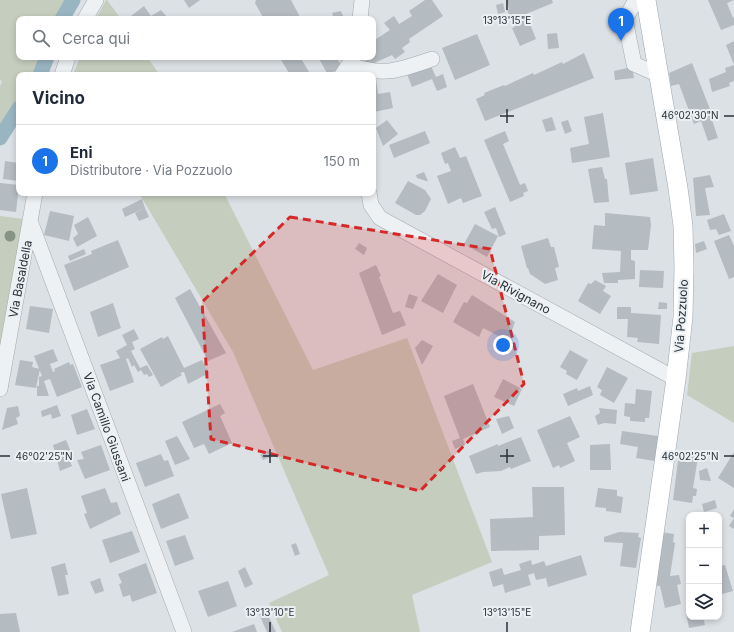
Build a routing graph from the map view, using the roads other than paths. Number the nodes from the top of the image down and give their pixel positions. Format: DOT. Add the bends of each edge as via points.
graph roads {
  1 [pos="96,0"];
  2 [pos="362,0"];
  3 [pos="636,0"];
  4 [pos="646,0"];
  5 [pos="87,16"];
  6 [pos="360,16"];
  7 [pos="432,59"];
  8 [pos="67,60"];
  9 [pos="349,66"];
  10 [pos="63,72"];
  11 [pos="659,75"];
  12 [pos="35,196"];
  13 [pos="369,196"];
  14 [pos="30,221"];
  15 [pos="676,379"];
  16 [pos="0,389"];
  17 [pos="184,632"];
  18 [pos="640,632"];
  1 -- 5 [label="street"];
  2 -- 6 [label="street"];
  3 -- 11 [label="street" via="625,19 634,64"];
  4 -- 11 [label="main road, Via Pozzuolo"];
  7 -- 9 [label="street" via="397,71 385,72"];
  8 -- 10 [label="street"];
  11 -- 15 [label="main road, Via Pozzuolo" via="683,226 683,317"];
  12 -- 14 [label="street, Via Basaldella"];
  13 -- 15 [label="street, Via Rivignano" via="371,206 380,218"];
  14 -- 16 [label="street, Via Basaldella"];
  14 -- 17 [label="street, Via Camillo Giussani"];
  15 -- 18 [label="main road, Via Pozzuolo"];
}
